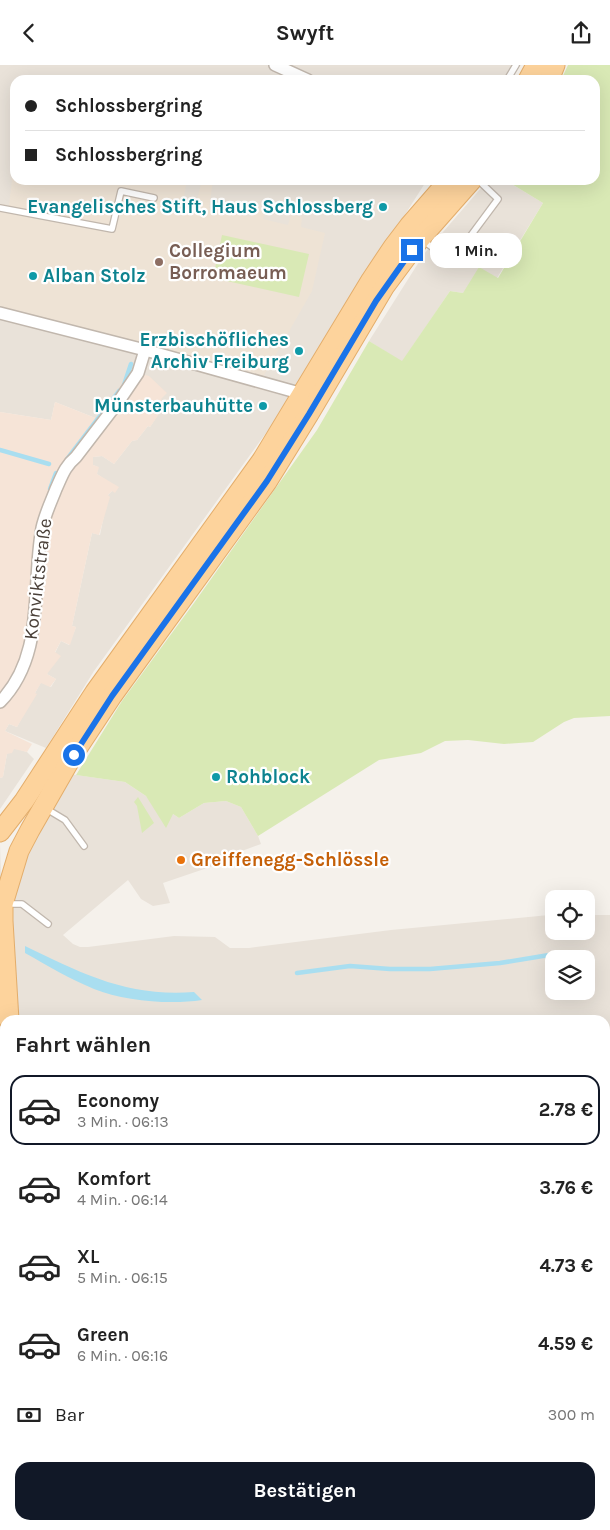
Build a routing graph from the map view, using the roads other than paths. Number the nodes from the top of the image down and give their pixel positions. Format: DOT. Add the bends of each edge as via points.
graph roads {
  1 [pos="275,65"];
  2 [pos="297,75"];
  3 [pos="445,185"];
  4 [pos="468,185"];
  5 [pos="483,185"];
  6 [pos="154,198"];
  7 [pos="0,208"];
  8 [pos="420,239"];
  9 [pos="0,313"];
  10 [pos="145,350"];
  11 [pos="303,394"];
  12 [pos="0,702"];
  13 [pos="43,807"];
  14 [pos="4,823"];
  15 [pos="84,846"];
  16 [pos="2,906"];
  17 [pos="48,923"];
  18 [pos="9,1015"];
  1 -- 2 [label="street"];
  3 -- 11 [label="main road" via="393,247"];
  4 -- 8 [label="main road"];
  5 -- 8 [label="lane" via="498,199 452,261"];
  6 -- 7 [label="lane" via="121,191 112,229"];
  8 -- 13 [label="main road" via="385,286 267,481 112,696"];
  9 -- 10 [label="street"];
  10 -- 11 [label="street"];
  10 -- 12 [label="street, Konviktstraße" via="138,373 80,458 67,465 47,510 42,528 32,640 17,680"];
  11 -- 14 [label="main road" via="262,460"];
  13 -- 15 [label="lane" via="65,820"];
  13 -- 16 [label="main road" via="19,851"];
  16 -- 17 [label="lane" via="22,905"];
  16 -- 18 [label="main road"];
}
